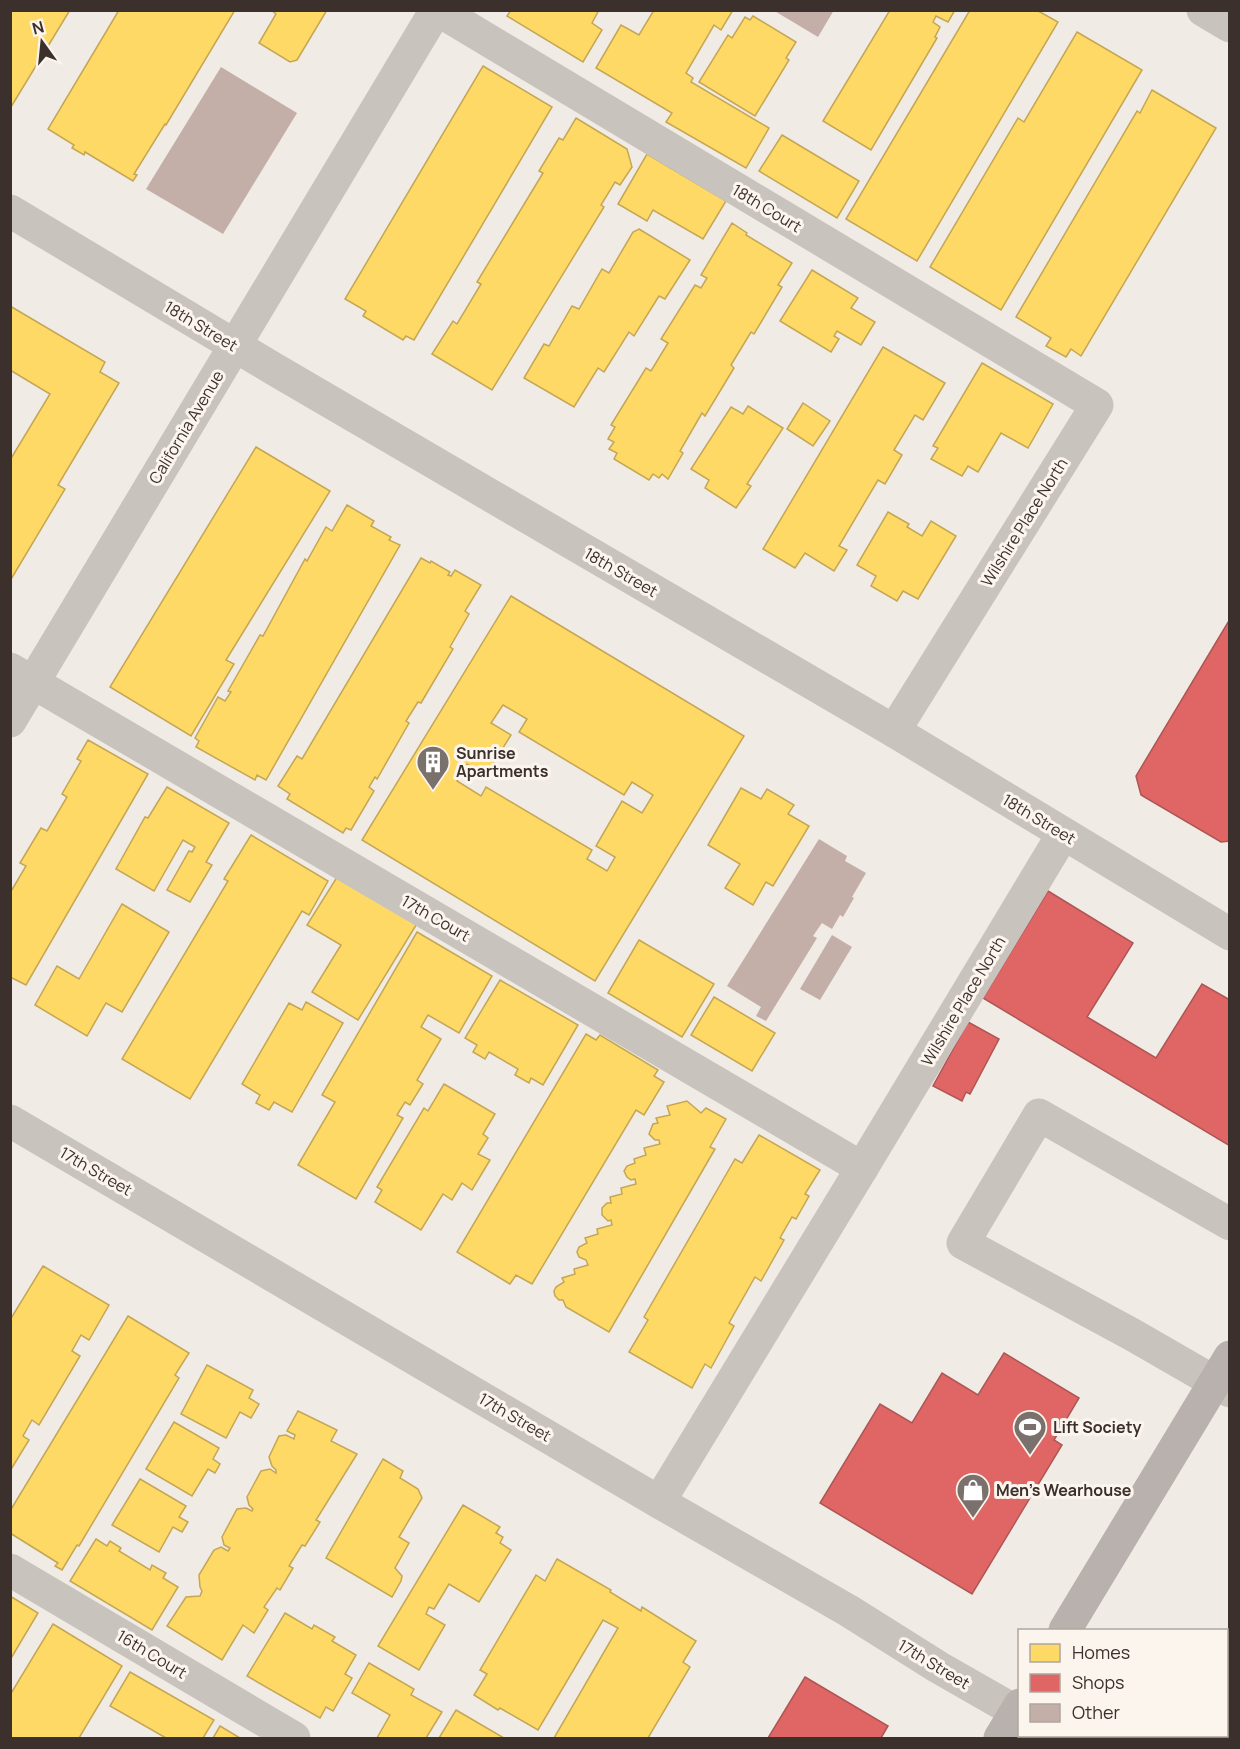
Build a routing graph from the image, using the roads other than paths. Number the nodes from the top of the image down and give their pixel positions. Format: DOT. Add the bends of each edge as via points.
graph roads {
  1 [pos="437,10"];
  2 [pos="10,211"];
  3 [pos="235,346"];
  4 [pos="1097,405"];
  5 [pos="22,675"];
  6 [pos="10,721"];
  7 [pos="894,731"];
  8 [pos="1063,834"];
  9 [pos="1230,934"];
  10 [pos="10,1121"];
  11 [pos="862,1168"];
  12 [pos="1230,1224"];
  13 [pos="1224,1377"];
  14 [pos="659,1502"];
  15 [pos="10,1570"];
  16 [pos="1066,1629"];
  17 [pos="1014,1718"];
  18 [pos="294,1738"];
  1 -- 3 [label="street, California Avenue"];
  1 -- 4 [label="street, 18th Court"];
  2 -- 3 [label="street, 18th Street"];
  3 -- 5 [label="street, California Avenue"];
  3 -- 7 [label="street, 18th Street"];
  4 -- 7 [label="street, Wilshire Place North"];
  5 -- 6 [label="street, California Avenue"];
  5 -- 11 [label="street, 17th Court"];
  7 -- 8 [label="street, 18th Street"];
  8 -- 9 [label="street, 18th Street"];
  8 -- 11 [label="street, Wilshire Place North"];
  10 -- 14 [label="street, 17th Street"];
  11 -- 14 [label="street, Wilshire Place North"];
  12 -- 13 [label="street" via="1039,1115 963,1243"];
  13 -- 16 [label="main road"];
  14 -- 17 [label="street, 17th Street" via="849,1611"];
  15 -- 18 [label="street, 16th Court"];
}
